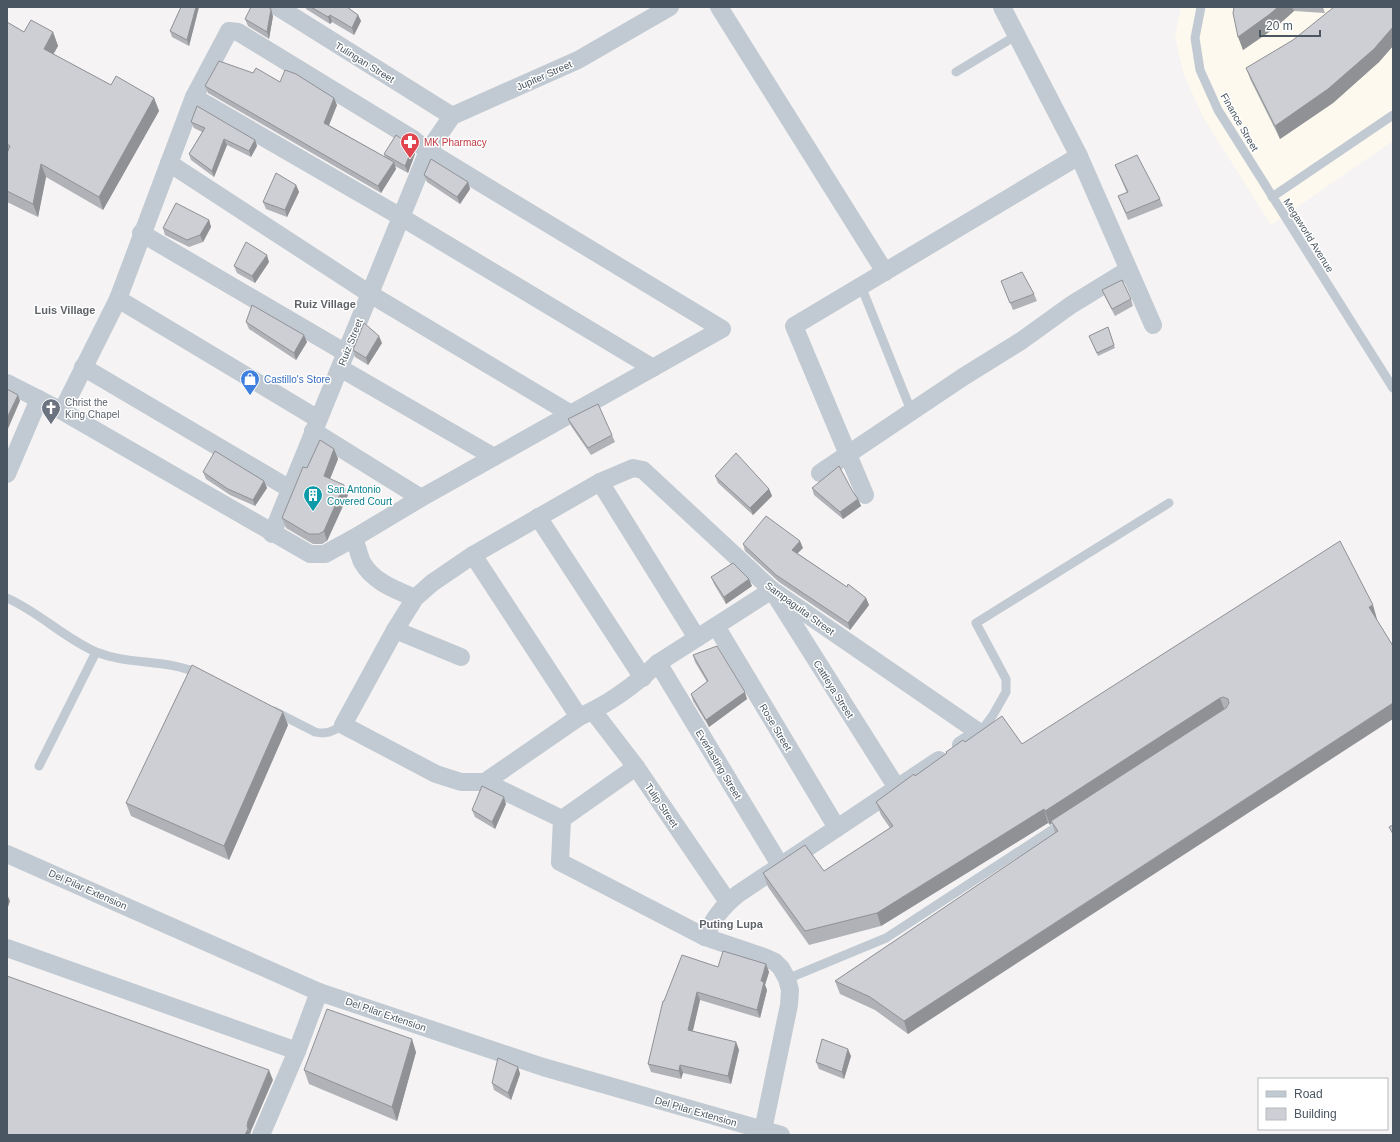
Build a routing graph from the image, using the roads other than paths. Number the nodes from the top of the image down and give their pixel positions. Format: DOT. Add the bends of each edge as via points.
graph roads {
  1 [pos="278,7"];
  2 [pos="670,7"];
  3 [pos="718,7"];
  4 [pos="1002,7"];
  5 [pos="1201,7"];
  6 [pos="1017,35"];
  7 [pos="956,72"];
  8 [pos="194,97"];
  9 [pos="1393,115"];
  10 [pos="452,116"];
  11 [pos="428,151"];
  12 [pos="1079,156"];
  13 [pos="168,163"];
  14 [pos="1272,197"];
  15 [pos="401,217"];
  16 [pos="141,233"];
  17 [pos="1128,270"];
  18 [pos="885,272"];
  19 [pos="861,286"];
  20 [pos="370,294"];
  21 [pos="118,299"];
  22 [pos="1153,325"];
  23 [pos="343,360"];
  24 [pos="83,366"];
  25 [pos="653,368"];
  26 [pos="7,383"];
  27 [pos="1393,388"];
  28 [pos="39,399"];
  29 [pos="62,411"];
  30 [pos="912,413"];
  31 [pos="571,414"];
  32 [pos="316,425"];
  33 [pos="848,455"];
  34 [pos="494,457"];
  35 [pos="820,473"];
  36 [pos="7,474"];
  37 [pos="600,482"];
  38 [pos="290,489"];
  39 [pos="865,496"];
  40 [pos="421,498"];
  41 [pos="1169,503"];
  42 [pos="538,517"];
  43 [pos="272,534"];
  44 [pos="354,538"];
  45 [pos="473,555"];
  46 [pos="772,590"];
  47 [pos="7,598"];
  48 [pos="415,598"];
  49 [pos="716,626"];
  50 [pos="395,630"];
  51 [pos="697,638"];
  52 [pos="96,652"];
  53 [pos="461,657"];
  54 [pos="658,664"];
  55 [pos="205,676"];
  56 [pos="643,678"];
  57 [pos="267,707"];
  58 [pos="586,714"];
  59 [pos="343,725"];
  60 [pos="980,733"];
  61 [pos="39,766"];
  62 [pos="636,767"];
  63 [pos="485,782"];
  64 [pos="897,788"];
  65 [pos="562,819"];
  66 [pos="1070,819"];
  67 [pos="837,828"];
  68 [pos="7,854"];
  69 [pos="780,865"];
  70 [pos="728,902"];
  71 [pos="705,937"];
  72 [pos="7,948"];
  73 [pos="787,979"];
  74 [pos="319,992"];
  75 [pos="297,1051"];
  76 [pos="763,1132"];
  77 [pos="261,1135"];
  78 [pos="781,1135"];
  1 -- 10 [label="street, Tulingan Street"];
  2 -- 10 [label="street, Jupiter Street" via="578,60"];
  3 -- 18 [label="street"];
  4 -- 6 [label="street"];
  5 -- 14 [label="lane, Finance Street" via="1195,38 1200,70 1218,110"];
  6 -- 7 [label="lane"];
  6 -- 12 [label="street"];
  8 -- 11 [label="street" via="229,31 238,32"];
  8 -- 13 [label="street"];
  8 -- 15 [label="street"];
  9 -- 14 [label="lane, Megaworld Avenue"];
  10 -- 11 [label="street"];
  11 -- 15 [label="street, Ruiz Street"];
  11 -- 25 [label="street" via="722,329"];
  12 -- 17 [label="street"];
  12 -- 18 [label="street"];
  13 -- 16 [label="street"];
  13 -- 20 [label="street"];
  14 -- 27 [label="lane, Megaworld Avenue"];
  15 -- 20 [label="street, Ruiz Street"];
  15 -- 25 [label="street"];
  16 -- 21 [label="street"];
  16 -- 23 [label="street"];
  17 -- 22 [label="street"];
  17 -- 30 [label="street" via="1071,305 1022,341 963,377"];
  18 -- 19 [label="street"];
  19 -- 30 [label="lane"];
  19 -- 33 [label="street" via="794,326"];
  20 -- 23 [label="street, Ruiz Street"];
  20 -- 31 [label="street"];
  21 -- 24 [label="street"];
  21 -- 32 [label="street"];
  23 -- 32 [label="street, Ruiz Street"];
  23 -- 34 [label="street"];
  24 -- 29 [label="street"];
  24 -- 38 [label="street"];
  25 -- 31 [label="street"];
  26 -- 28 [label="street"];
  28 -- 29 [label="street"];
  28 -- 36 [label="street"];
  29 -- 43 [label="street"];
  30 -- 33 [label="street"];
  31 -- 34 [label="street"];
  32 -- 38 [label="street, Ruiz Street"];
  32 -- 40 [label="street"];
  33 -- 35 [label="street"];
  33 -- 39 [label="street"];
  34 -- 40 [label="street"];
  37 -- 42 [label="street"];
  37 -- 46 [label="street, Sampaguita Street" via="633,468 643,470"];
  37 -- 51 [label="street"];
  38 -- 43 [label="street, Ruiz Street"];
  40 -- 44 [label="street"];
  41 -- 60 [label="lane" via="976,623 1006,679 1006,692"];
  42 -- 45 [label="street"];
  42 -- 56 [label="street"];
  43 -- 44 [label="street" via="310,554 325,554"];
  44 -- 48 [label="street" via="362,562 370,573 388,586"];
  45 -- 48 [label="street"];
  45 -- 58 [label="street, Tulip Street"];
  46 -- 49 [label="street"];
  46 -- 60 [label="street, Sampaguita Street"];
  46 -- 64 [label="street, Cattleya Street"];
  47 -- 52 [label="lane"];
  48 -- 50 [label="street"];
  49 -- 51 [label="street"];
  49 -- 67 [label="street, Rose Street"];
  50 -- 53 [label="street"];
  50 -- 59 [label="street"];
  51 -- 54 [label="street"];
  52 -- 55 [label="lane" via="121,659 179,666"];
  52 -- 61 [label="lane"];
  54 -- 56 [label="street"];
  54 -- 69 [label="street, Everlasting Street"];
  56 -- 58 [label="street"];
  57 -- 59 [label="lane" via="315,732 329,733"];
  58 -- 62 [label="street, Tulip Street"];
  58 -- 63 [label="street"];
  59 -- 63 [label="street" via="436,774 461,782"];
  60 -- 64 [label="street"];
  62 -- 65 [label="street"];
  62 -- 70 [label="street, Tulip Street"];
  63 -- 65 [label="street"];
  64 -- 67 [label="street"];
  65 -- 71 [label="street" via="560,862"];
  66 -- 73 [label="lane" via="886,938"];
  67 -- 69 [label="street"];
  68 -- 74 [label="street, Del Pilar Extension"];
  69 -- 70 [label="street"];
  70 -- 71 [label="street" via="711,922"];
  71 -- 73 [label="street" via="775,962"];
  72 -- 75 [label="street"];
  73 -- 76 [label="street" via="790,990 789,1005"];
  74 -- 75 [label="street"];
  74 -- 76 [label="street, Del Pilar Extension" via="544,1067"];
  75 -- 77 [label="street"];
  76 -- 78 [label="street, Del Pilar Extension"];
}
